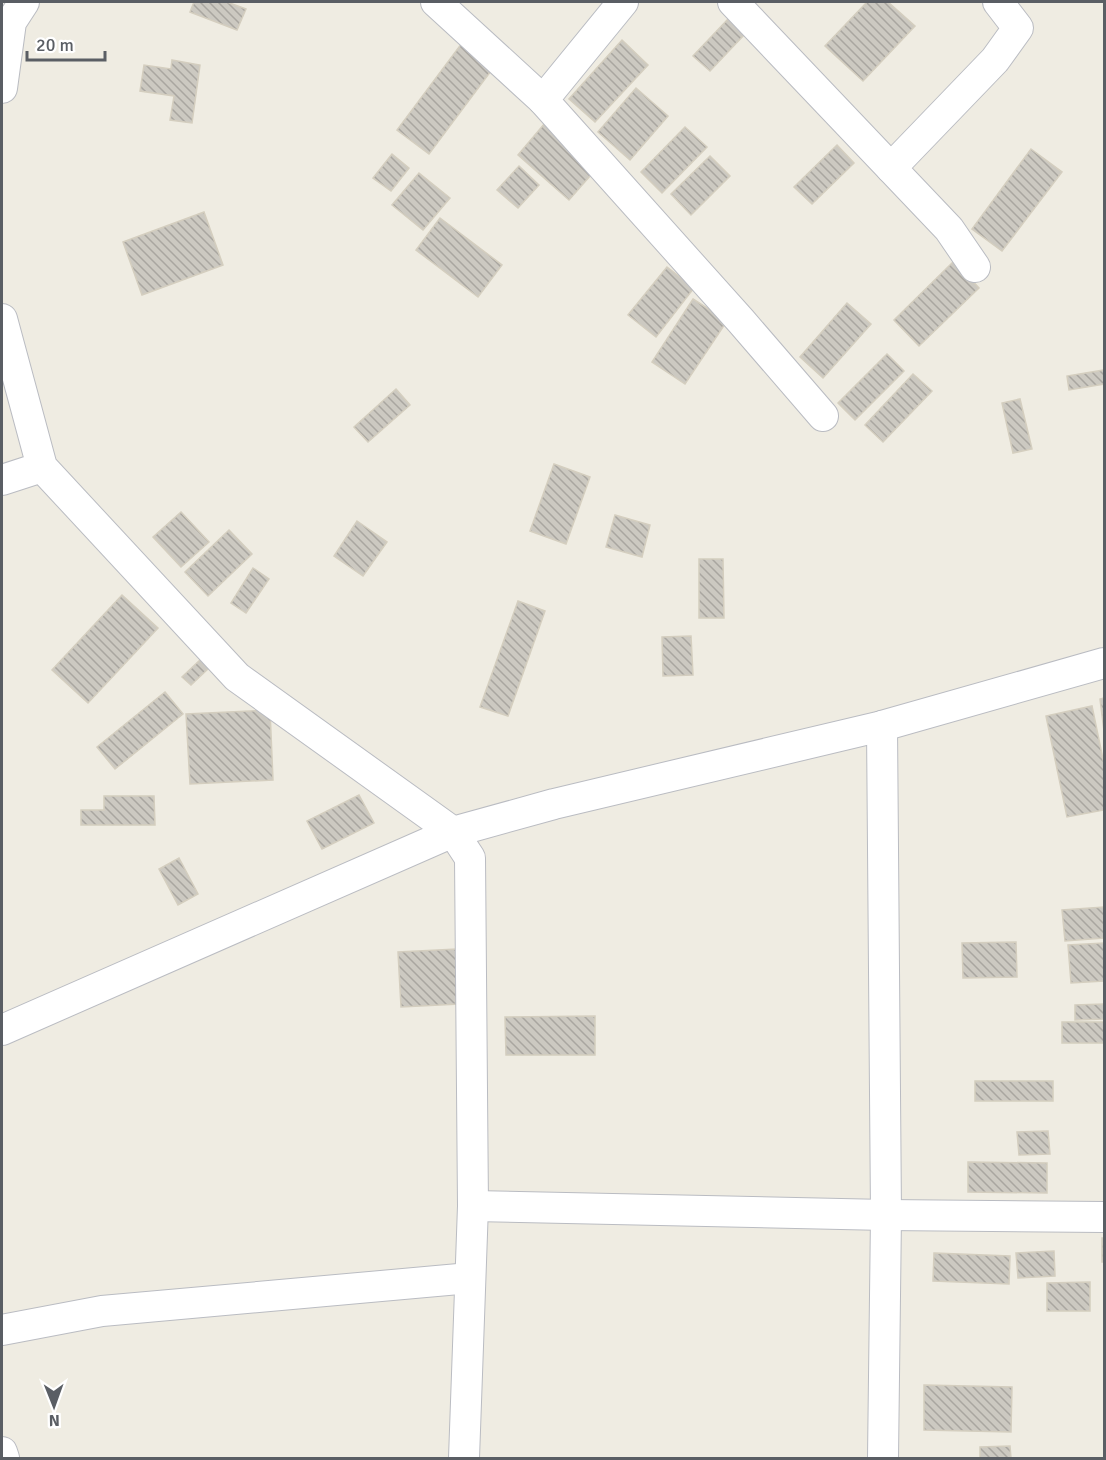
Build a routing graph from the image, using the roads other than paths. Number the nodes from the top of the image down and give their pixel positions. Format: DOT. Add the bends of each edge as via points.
graph roads {
  1 [pos="24,2"];
  2 [pos="436,2"];
  3 [pos="623,2"];
  4 [pos="733,2"];
  5 [pos="998,2"];
  6 [pos="2,88"];
  7 [pos="543,100"];
  8 [pos="891,168"];
  9 [pos="975,267"];
  10 [pos="2,319"];
  11 [pos="823,416"];
  12 [pos="42,467"];
  13 [pos="2,480"];
  14 [pos="1104,663"];
  15 [pos="882,726"];
  16 [pos="453,832"];
  17 [pos="2,1030"];
  18 [pos="473,1206"];
  19 [pos="886,1215"];
  20 [pos="1104,1217"];
  21 [pos="470,1278"];
  22 [pos="2,1330"];
  23 [pos="2,1452"];
  24 [pos="4,1458"];
  25 [pos="464,1458"];
  26 [pos="882,1458"];
  1 -- 6 [label="street" via="11,22"];
  2 -- 7 [label="street"];
  3 -- 7 [label="street"];
  4 -- 8 [label="street"];
  5 -- 8 [label="street" via="1017,27 995,60"];
  7 -- 11 [label="street"];
  8 -- 9 [label="street" via="949,229"];
  10 -- 12 [label="street"];
  12 -- 13 [label="street"];
  12 -- 16 [label="street" via="237,677"];
  14 -- 15 [label="street"];
  15 -- 16 [label="street"];
  15 -- 19 [label="street"];
  16 -- 17 [label="street"];
  16 -- 18 [label="street" via="470,858"];
  18 -- 19 [label="street"];
  18 -- 21 [label="street"];
  19 -- 20 [label="street"];
  19 -- 26 [label="street"];
  21 -- 22 [label="street" via="102,1311"];
  21 -- 25 [label="street"];
  23 -- 24 [label="street"];
}
